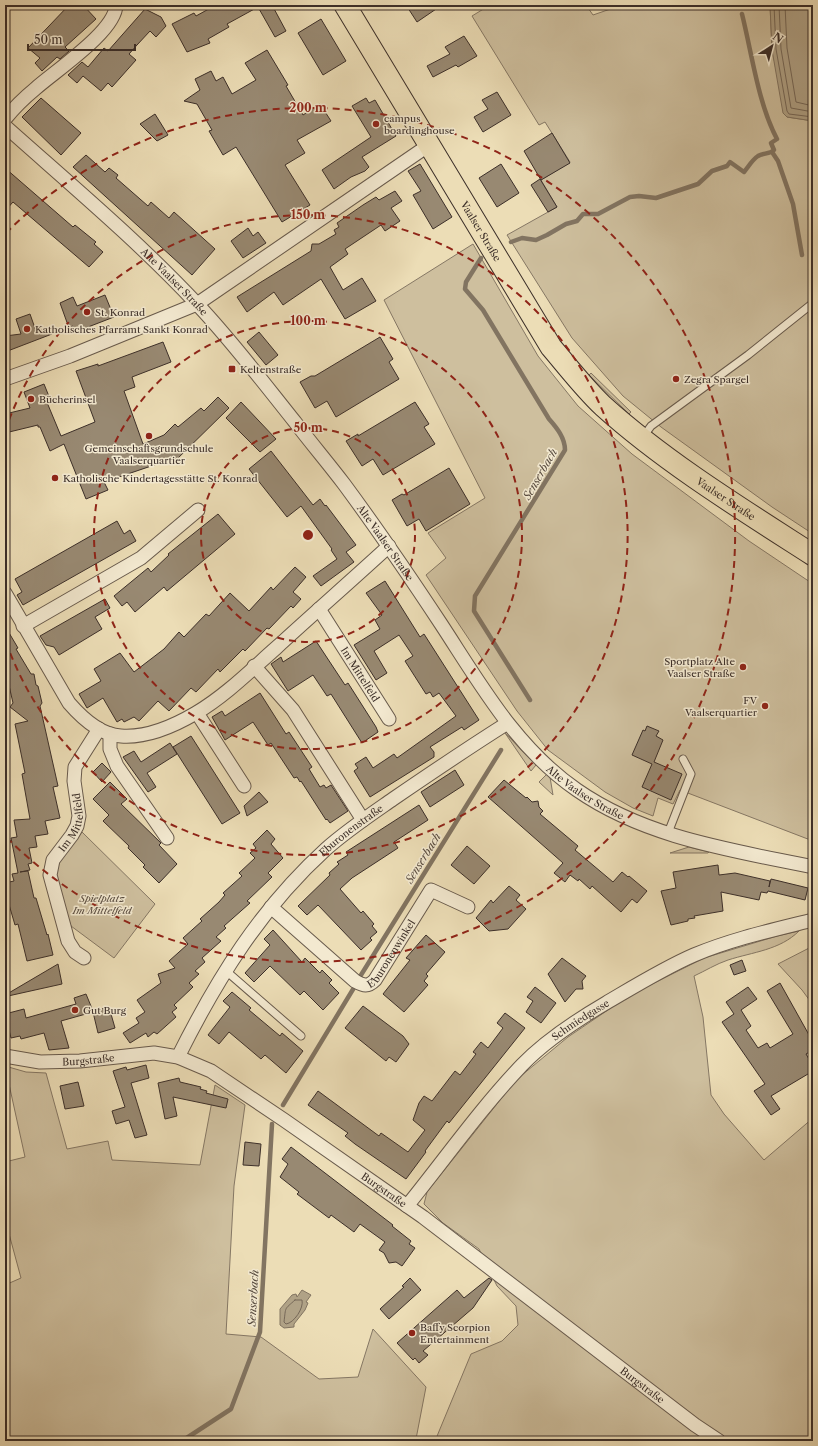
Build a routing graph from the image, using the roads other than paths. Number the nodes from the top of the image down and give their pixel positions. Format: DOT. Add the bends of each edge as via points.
graph roads {
  1 [pos="116,5"];
  2 [pos="345,5"];
  3 [pos="5,119"];
  4 [pos="5,126"];
  5 [pos="429,145"];
  6 [pos="197,304"];
  7 [pos="813,304"];
  8 [pos="5,379"];
  9 [pos="642,439"];
  10 [pos="198,510"];
  11 [pos="389,546"];
  12 [pos="813,556"];
  13 [pos="5,594"];
  14 [pos="319,609"];
  15 [pos="23,626"];
  16 [pos="254,666"];
  17 [pos="197,713"];
  18 [pos="389,719"];
  19 [pos="506,724"];
  20 [pos="105,732"];
  21 [pos="683,759"];
  22 [pos="244,786"];
  23 [pos="363,820"];
  24 [pos="668,834"];
  25 [pos="167,838"];
  26 [pos="813,867"];
  27 [pos="468,907"];
  28 [pos="271,908"];
  29 [pos="813,920"];
  30 [pos="84,958"];
  31 [pos="224,970"];
  32 [pos="301,1036"];
  33 [pos="5,1056"];
  34 [pos="178,1057"];
  35 [pos="407,1206"];
  36 [pos="719,1441"];
  1 -- 3 [label="street" via="111,22 99,36 25,97"];
  2 -- 5 [label="main road, Vaalser Straße"];
  4 -- 6 [label="street, Alte Vaalser Straße" via="150,257"];
  5 -- 6 [label="street"];
  5 -- 9 [label="main road, Vaalser Straße" via="551,347 603,405"];
  6 -- 8 [label="street" via="70,356"];
  6 -- 11 [label="street, Alte Vaalser Straße" via="249,364"];
  7 -- 9 [label="lane" via="651,426"];
  9 -- 12 [label="main road, Vaalser Straße"];
  10 -- 15 [label="street" via="141,558"];
  11 -- 14 [label="street"];
  11 -- 19 [label="street, Alte Vaalser Straße"];
  13 -- 15 [label="street"];
  14 -- 16 [label="street"];
  14 -- 18 [label="street, Im Mittelfeld"];
  15 -- 20 [label="street" via="69,703"];
  16 -- 17 [label="street"];
  16 -- 23 [label="street" via="293,710"];
  17 -- 20 [label="street" via="171,726 137,736"];
  17 -- 22 [label="street"];
  19 -- 23 [label="street, Eburonenstraße"];
  19 -- 24 [label="street, Alte Vaalser Straße" via="544,764 576,790 627,819"];
  20 -- 25 [label="street" via="117,766"];
  20 -- 30 [label="street, Im Mittelfeld" via="76,767 74,781 79,816 77,826 53,860 50,875 68,941 75,952"];
  21 -- 24 [label="lane" via="691,774"];
  23 -- 28 [label="street, Eburonenstraße" via="327,848 297,877"];
  24 -- 26 [label="street, Alte Vaalser Straße"];
  27 -- 28 [label="street, Eburonenwinkel" via="431,890 375,980 364,986"];
  28 -- 31 [label="street, Eburonenstraße"];
  29 -- 35 [label="street, Schmiedgasse" via="694,956 586,1015 523,1064 494,1096"];
  31 -- 32 [label="lane"];
  31 -- 34 [label="street, Eburonenstraße"];
  33 -- 34 [label="street, Burgstraße" via="40,1062 80,1061 154,1053"];
  34 -- 35 [label="street, Burgstraße" via="228,1081"];
  35 -- 36 [label="street, Burgstraße"];
}
